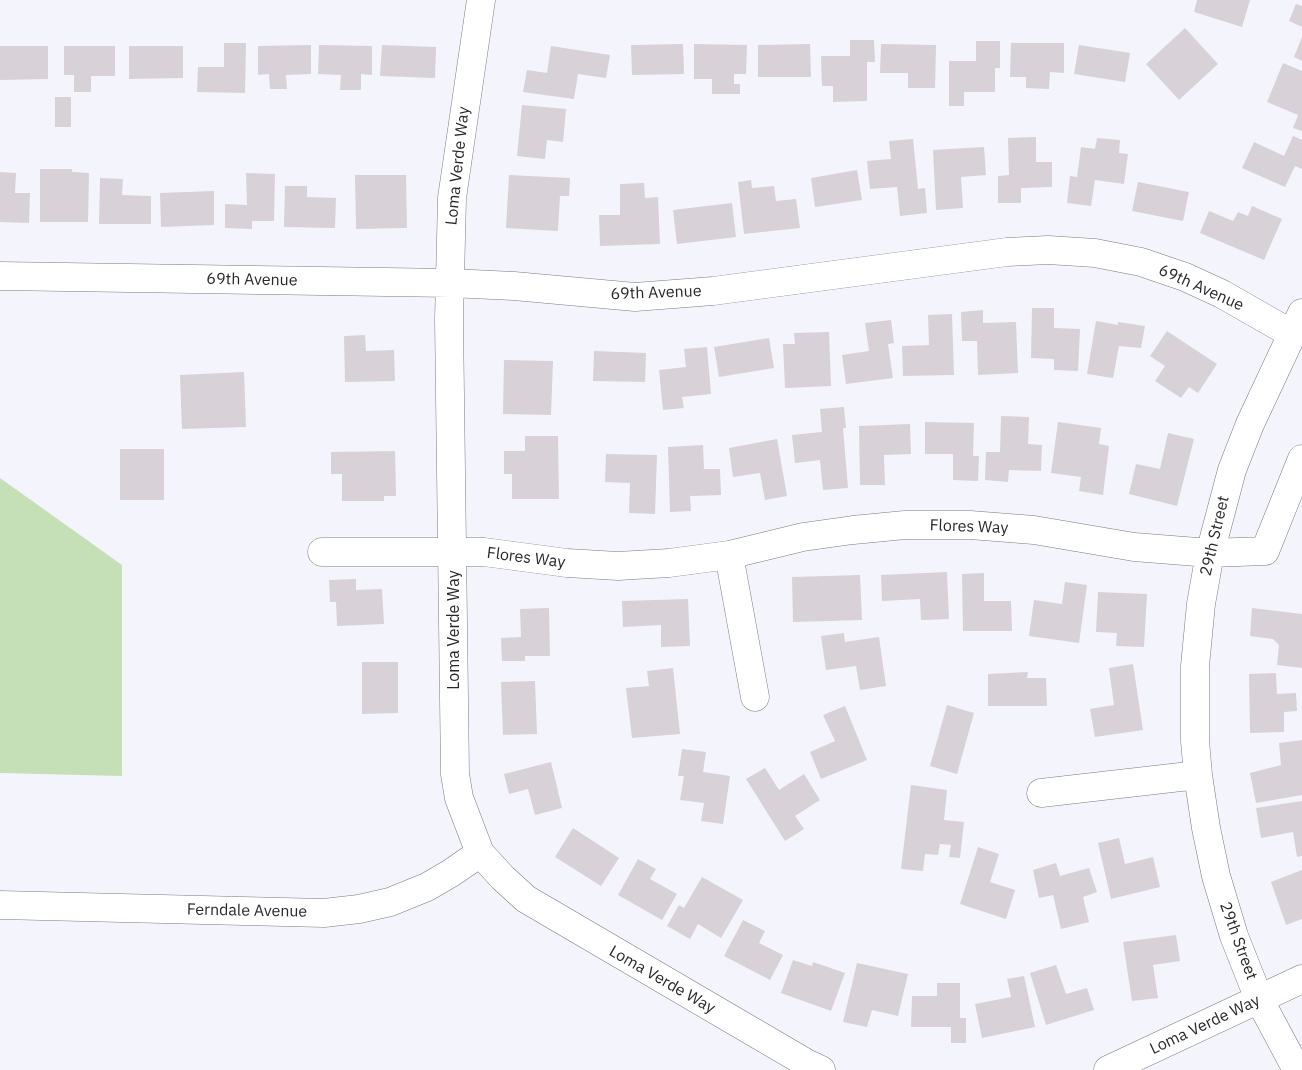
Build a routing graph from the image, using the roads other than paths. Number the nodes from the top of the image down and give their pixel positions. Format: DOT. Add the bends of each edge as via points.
graph roads {
  1 [pos="482,0"];
  2 [pos="0,276"];
  3 [pos="450,283"];
  4 [pos="1297,323"];
  5 [pos="1302,459"];
  6 [pos="322,552"];
  7 [pos="453,552"];
  8 [pos="1210,553"];
  9 [pos="729,555"];
  10 [pos="755,697"];
  11 [pos="1198,775"];
  12 [pos="1042,793"];
  13 [pos="480,853"];
  14 [pos="0,905"];
  15 [pos="1302,979"];
  16 [pos="1259,999"];
  17 [pos="821,1070"];
  18 [pos="1108,1070"];
  19 [pos="1298,1070"];
  1 -- 3 [label="street, Loma Verde Way" via="452,198"];
  2 -- 3 [label="street, 69th Avenue"];
  3 -- 4 [label="street, 69th Avenue" via="635,297 713,291 1007,252 1048,250 1132,260 1185,277"];
  3 -- 7 [label="street, Loma Verde Way"];
  4 -- 8 [label="street, 29th Street" via="1236,461"];
  5 -- 8 [label="street, Flores Way" via="1265,550"];
  6 -- 7 [label="street, Flores Way"];
  7 -- 9 [label="street, Flores Way" via="484,552 618,566"];
  7 -- 13 [label="street, Loma Verde Way" via="455,774 459,798"];
  8 -- 9 [label="street, Flores Way" via="1134,547 1034,530 905,525 803,538"];
  8 -- 11 [label="street, 29th Street" via="1195,666"];
  9 -- 10 [label="street"];
  11 -- 12 [label="street"];
  11 -- 16 [label="street, 29th Street" via="1216,876 1234,936"];
  13 -- 14 [label="street, Ferndale Avenue" via="427,887 390,902 324,913"];
  13 -- 17 [label="street, Loma Verde Way" via="526,899 544,911"];
  15 -- 16 [label="street, Loma Verde Way"];
  16 -- 18 [label="street, Loma Verde Way"];
  16 -- 19 [label="street, 29th Street"];
}
